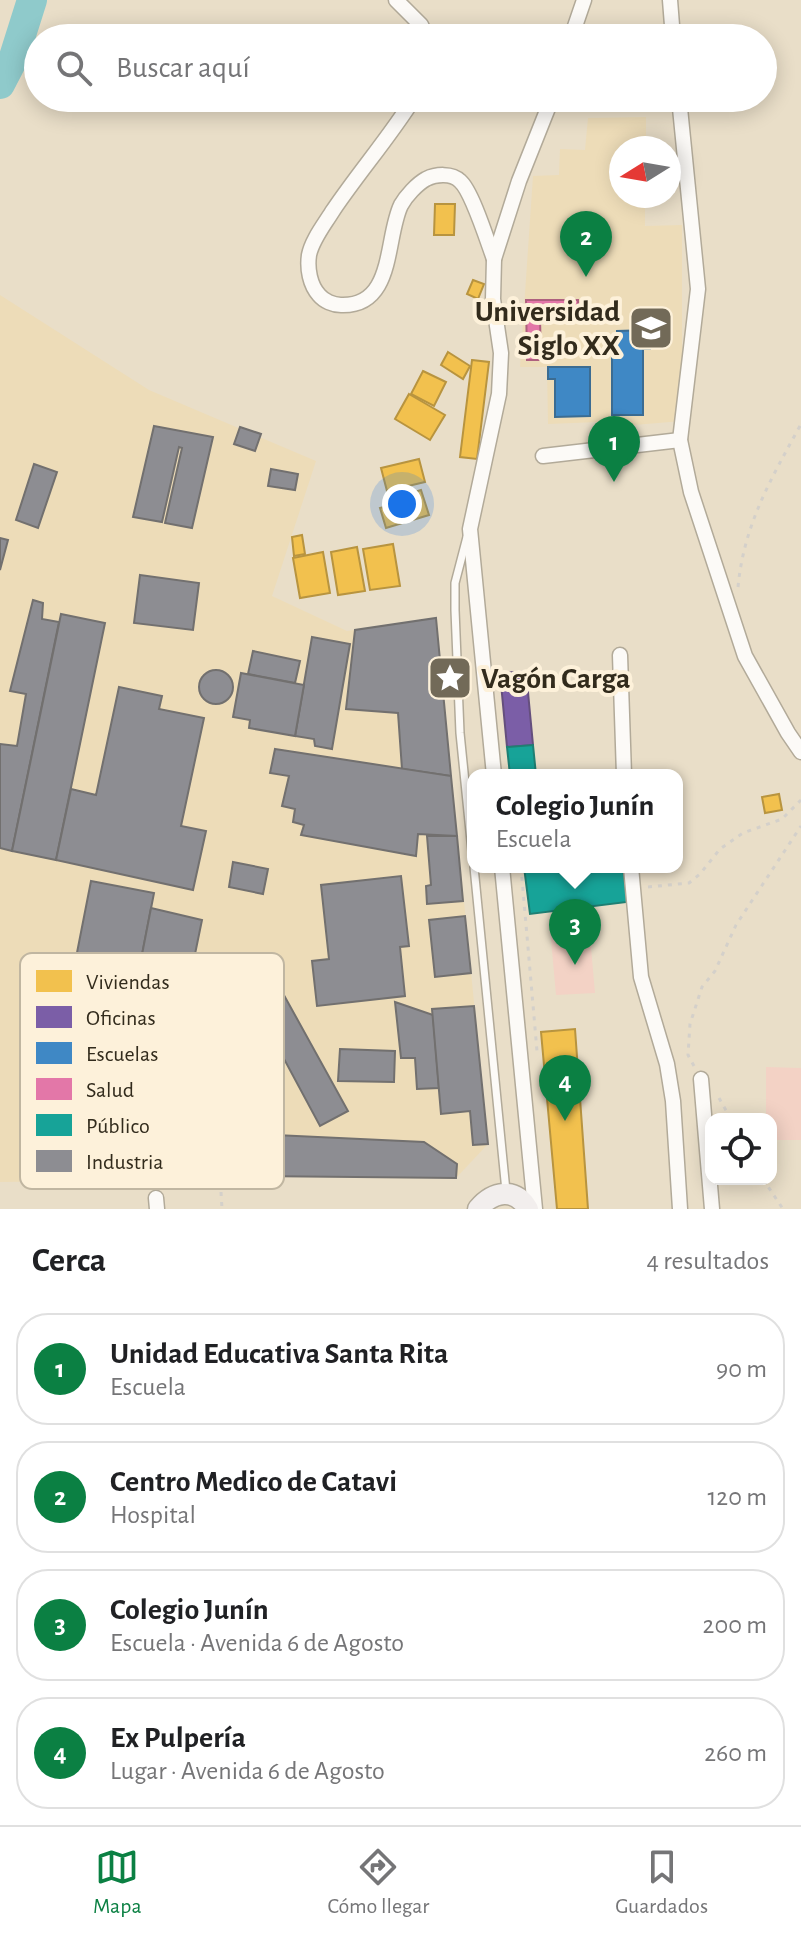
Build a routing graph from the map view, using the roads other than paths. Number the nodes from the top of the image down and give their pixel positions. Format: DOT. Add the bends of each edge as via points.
graph roads {
  1 [pos="396,0"];
  2 [pos="584,0"];
  3 [pos="670,0"];
  4 [pos="420,24"];
  5 [pos="576,24"];
  6 [pos="672,24"];
  7 [pos="404,112"];
  8 [pos="546,112"];
  9 [pos="680,112"];
  10 [pos="494,259"];
  11 [pos="680,440"];
  12 [pos="543,456"];
  13 [pos="470,529"];
  14 [pos="620,655"];
  15 [pos="801,752"];
  16 [pos="493,769"];
  17 [pos="624,769"];
  18 [pos="467,802"];
  19 [pos="475,873"];
  20 [pos="503,873"];
  21 [pos="632,873"];
  22 [pos="701,1079"];
  23 [pos="506,1193"];
  24 [pos="478,1209"];
  25 [pos="528,1209"];
  26 [pos="535,1209"];
  27 [pos="680,1209"];
  28 [pos="712,1209"];
  1 -- 4 [label="street"];
  2 -- 5 [label="street"];
  3 -- 6 [label="street"];
  7 -- 10 [label="street" via="321,228 309,254 315,291 339,305 370,296 383,277 401,205 432,176 460,181"];
  8 -- 10 [label="street"];
  9 -- 11 [label="street" via="698,289"];
  10 -- 13 [label="street" via="499,394"];
  11 -- 12 [label="street"];
  11 -- 15 [label="street" via="691,492 745,656"];
  13 -- 16 [label="street"];
  13 -- 18 [label="lane" via="455,583"];
  14 -- 17 [label="street"];
  19 -- 23 [label="lane"];
  20 -- 26 [label="street"];
  21 -- 27 [label="street" via="641,977 673,1101"];
  22 -- 28 [label="street"];
  23 -- 24 [label="main road"];
  23 -- 25 [label="main road" via="517,1196"];
}
